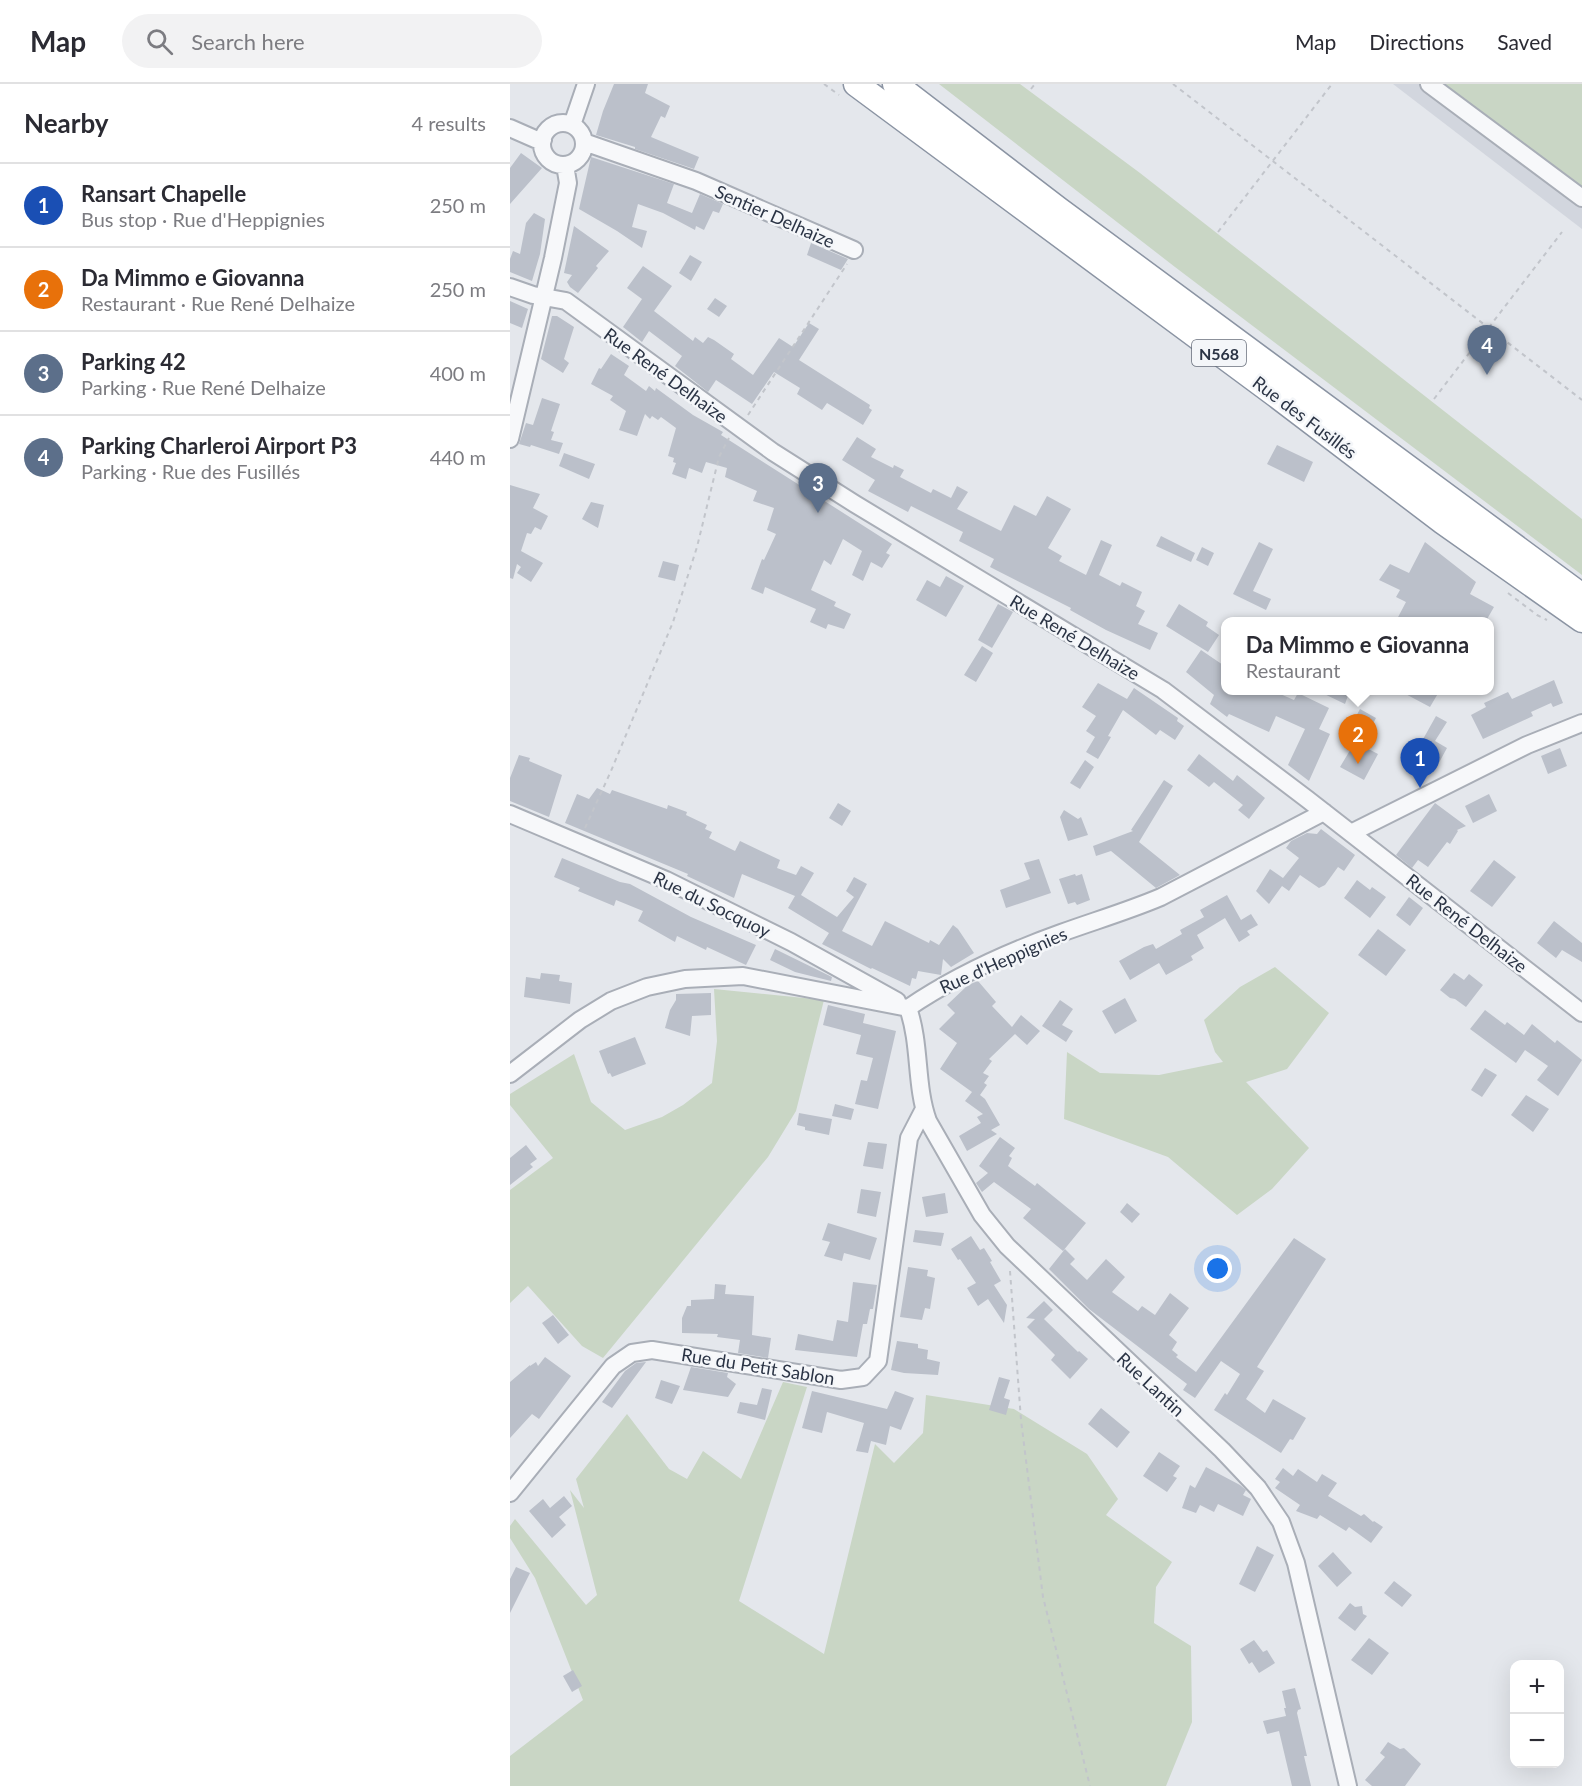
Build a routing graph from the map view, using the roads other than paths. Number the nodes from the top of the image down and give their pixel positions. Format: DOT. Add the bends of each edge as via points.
graph roads {
  1 [pos="586,84"];
  2 [pos="856,84"];
  3 [pos="895,84"];
  4 [pos="1429,84"];
  5 [pos="572,124"];
  6 [pos="510,128"];
  7 [pos="543,140"];
  8 [pos="584,142"];
  9 [pos="566,165"];
  10 [pos="1582,198"];
  11 [pos="854,250"];
  12 [pos="510,286"];
  13 [pos="545,296"];
  14 [pos="510,439"];
  15 [pos="1582,597"];
  16 [pos="1582,620"];
  17 [pos="1579,722"];
  18 [pos="1324,812"];
  19 [pos="510,814"];
  20 [pos="1351,833"];
  21 [pos="908,1008"];
  22 [pos="1582,1013"];
  23 [pos="510,1074"];
  24 [pos="924,1109"];
  25 [pos="510,1493"];
  26 [pos="1348,1786"];
  1 -- 5 [label="street"];
  2 -- 16 [label="highway, Rue des Fusillés / N568" via="1443,522"];
  3 -- 15 [label="highway, Rue des Fusillés / N568"];
  4 -- 10 [label="street"];
  5 -- 7 [label="street" via="556,124"];
  5 -- 8 [label="street"];
  6 -- 7 [label="street"];
  7 -- 9 [label="street" via="543,150 549,159"];
  8 -- 9 [label="street" via="579,158"];
  8 -- 11 [label="street, Sentier Delhaize" via="696,181"];
  9 -- 13 [label="street" via="568,183"];
  12 -- 13 [label="street, Rue René Delhaize"];
  13 -- 14 [label="street"];
  13 -- 18 [label="street, Rue René Delhaize" via="566,301 737,428 855,504 1163,690"];
  17 -- 20 [label="street"];
  18 -- 20 [label="street, Rue René Delhaize"];
  18 -- 21 [label="street, Rue d'Heppignies" via="1161,897 993,960"];
  19 -- 21 [label="street, Rue du Socquoy" via="666,880 791,942"];
  20 -- 22 [label="street, Rue René Delhaize"];
  21 -- 23 [label="street" via="743,976 686,979 647,987 611,1001"];
  21 -- 24 [label="street, Rue Lantin" via="918,1047"];
  24 -- 25 [label="street, Rue du Petit Sablon" via="909,1138 878,1361 863,1377 841,1380 652,1350 632,1353 613,1366"];
  24 -- 26 [label="street, Rue Lantin" via="982,1215 1007,1246 1221,1450 1274,1509 1296,1563"];
}
